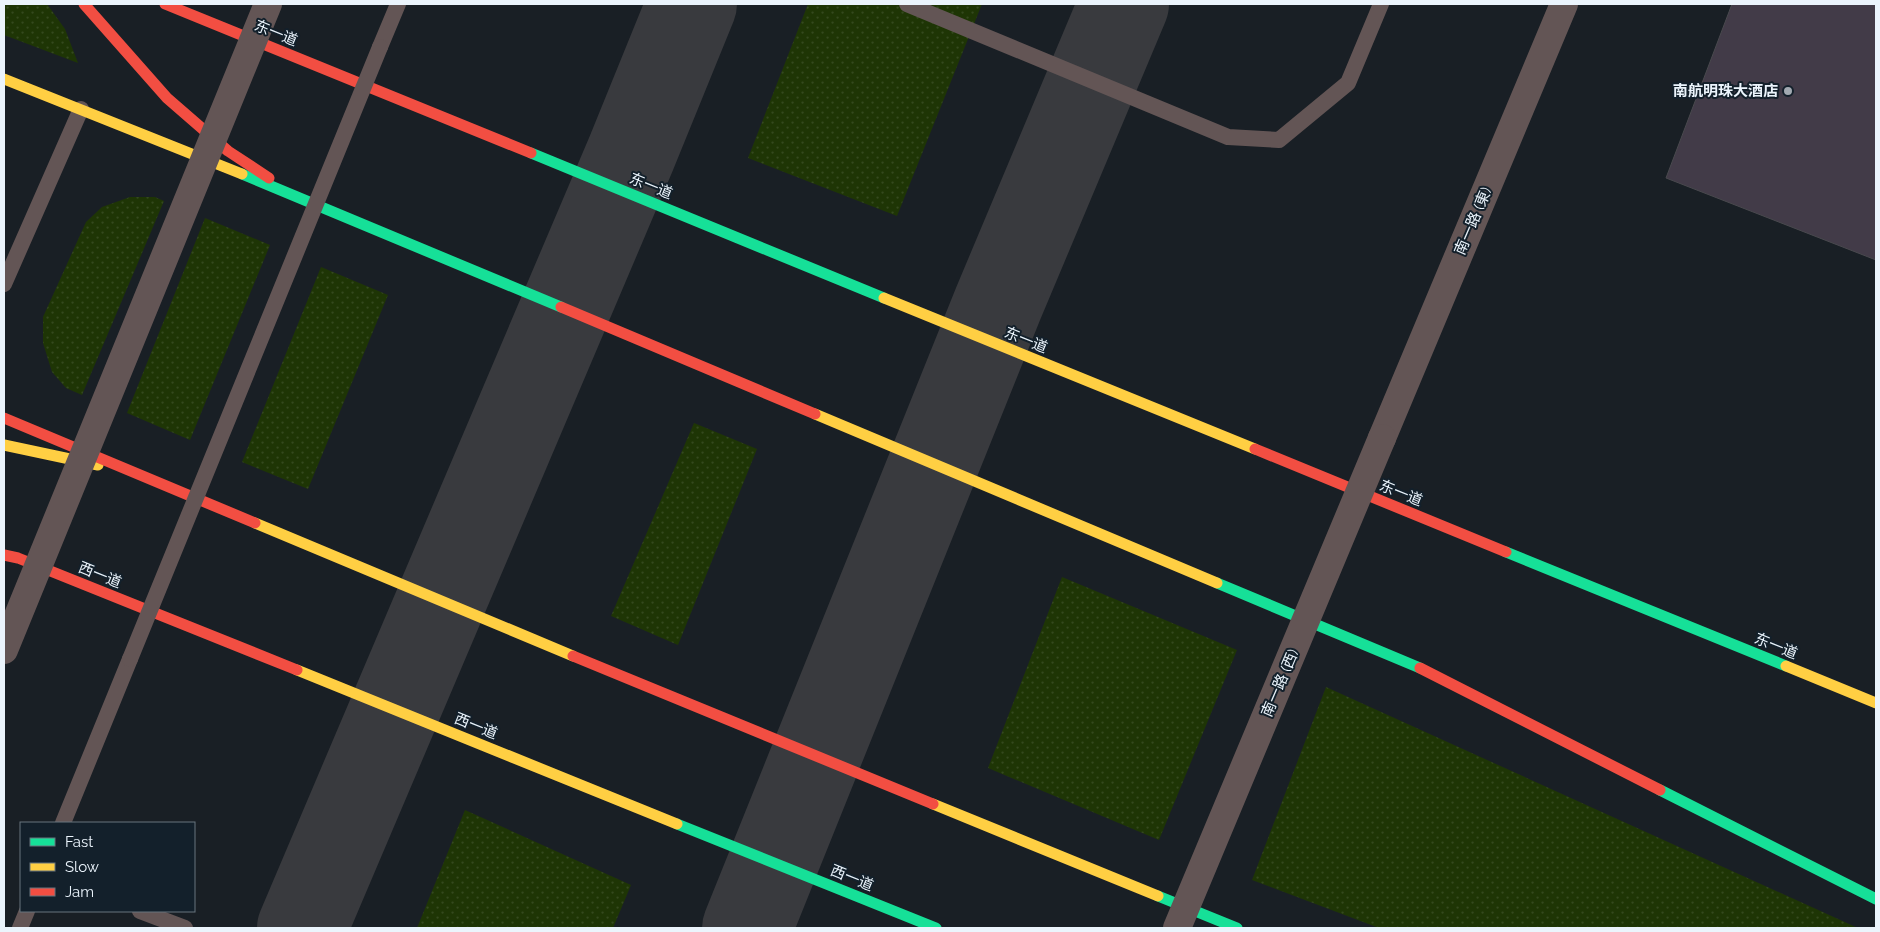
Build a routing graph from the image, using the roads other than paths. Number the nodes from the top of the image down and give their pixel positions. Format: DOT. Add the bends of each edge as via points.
graph roads {
  1 [pos="84,4"];
  2 [pos="165,4"];
  3 [pos="268,4"];
  4 [pos="398,4"];
  5 [pos="907,4"];
  6 [pos="1381,4"];
  7 [pos="1564,4"];
  8 [pos="4,79"];
  9 [pos="81,110"];
  10 [pos="293,194"];
  11 [pos="4,284"];
  12 [pos="4,418"];
  13 [pos="1382,438"];
  14 [pos="4,445"];
  15 [pos="127,470"];
  16 [pos="4,555"];
  17 [pos="4,650"];
  18 [pos="1876,703"];
  19 [pos="62,822"];
  20 [pos="1876,899"];
  21 [pos="27,912"];
  22 [pos="143,912"];
  23 [pos="20,928"];
  24 [pos="185,928"];
  25 [pos="936,928"];
  26 [pos="1177,928"];
  27 [pos="1238,928"];
  1 -- 10 [label="main road" via="167,98 228,151"];
  2 -- 18 [label="main road, 东一道"];
  3 -- 17 [label="street, bridge"];
  4 -- 19 [label="lane, bridge"];
  5 -- 6 [label="lane" via="1228,137 1278,140 1348,83"];
  7 -- 13 [label="street, 南一路 (東)"];
  8 -- 9 [label="main road"];
  9 -- 10 [label="main road"];
  9 -- 11 [label="lane"];
  10 -- 20 [label="main road" via="1419,668"];
  12 -- 15 [label="main road"];
  13 -- 26 [label="street, 南一路 (西), bridge"];
  14 -- 15 [label="main road"];
  15 -- 27 [label="main road" via="648,688"];
  16 -- 25 [label="main road, 西一道"];
  21 -- 23 [label="lane"];
  22 -- 24 [label="lane"];
}
